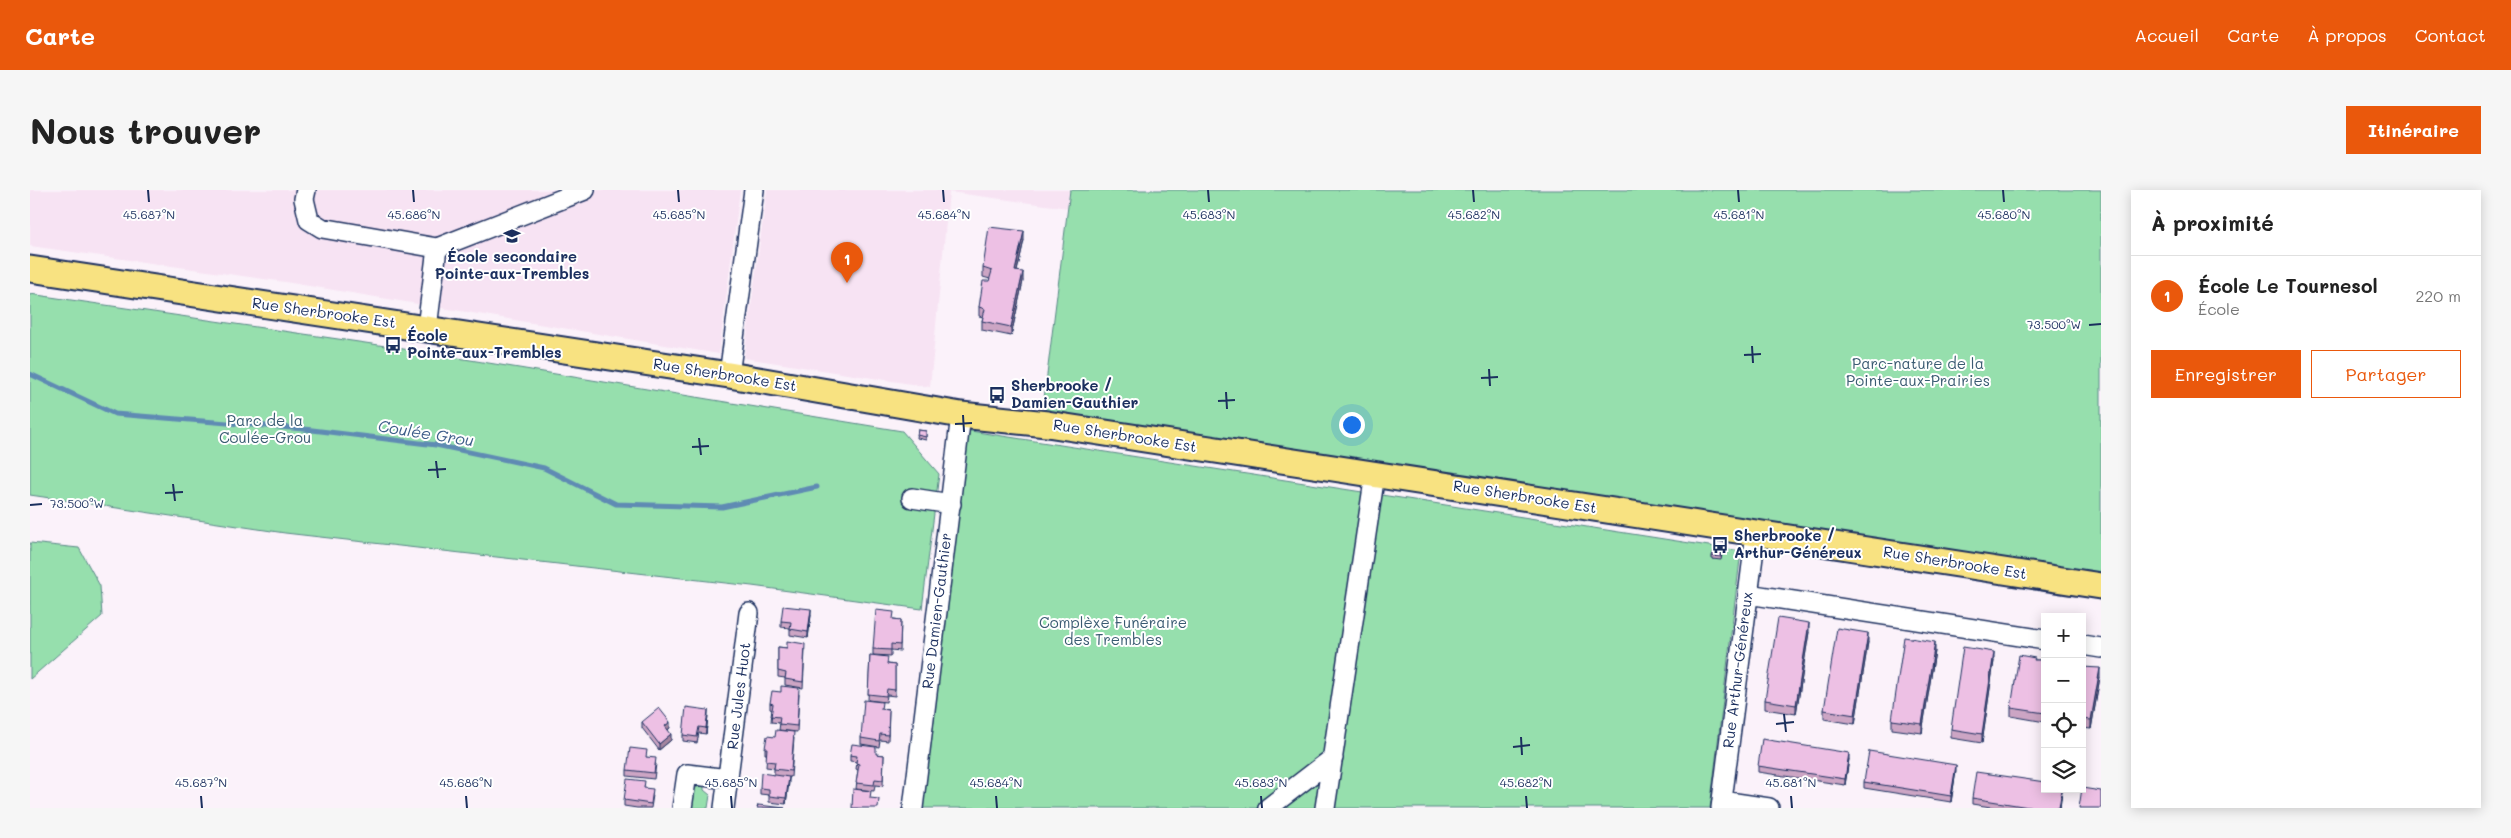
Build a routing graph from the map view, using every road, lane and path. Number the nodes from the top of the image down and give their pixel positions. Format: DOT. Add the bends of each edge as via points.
graph roads {
  1 [pos="306,190"];
  2 [pos="585,190"];
  3 [pos="754,190"];
  4 [pos="437,248"];
  5 [pos="30,269"];
  6 [pos="427,328"];
  7 [pos="729,375"];
  8 [pos="961,415"];
  9 [pos="1375,474"];
  10 [pos="912,498"];
  11 [pos="951,504"];
  12 [pos="1756,533"];
  13 [pos="2101,586"];
  14 [pos="1748,594"];
  15 [pos="749,613"];
  16 [pos="2041,639"];
  17 [pos="2086,646"];
  18 [pos="2101,648"];
  19 [pos="1333,758"];
  20 [pos="728,779"];
  21 [pos="1721,804"];
  22 [pos="682,808"];
  23 [pos="724,808"];
  24 [pos="913,808"];
  25 [pos="1268,808"];
  26 [pos="1325,808"];
  27 [pos="1769,808"];
  1 -- 4 [label="street" via="304,199 309,220 322,228"];
  2 -- 4 [label="street"];
  3 -- 7 [label="street"];
  4 -- 6 [label="street"];
  5 -- 6 [label="main road, Rue Sherbrooke Est"];
  6 -- 7 [label="main road, Rue Sherbrooke Est"];
  7 -- 8 [label="main road, Rue Sherbrooke Est"];
  8 -- 9 [label="main road, Rue Sherbrooke Est" via="1046,424"];
  8 -- 11 [label="street, Rue Damien-Gauthier"];
  9 -- 12 [label="main road, Rue Sherbrooke Est"];
  9 -- 19 [label="street"];
  10 -- 11 [label="street"];
  11 -- 24 [label="street, Rue Damien-Gauthier"];
  12 -- 13 [label="main road, Rue Sherbrooke Est"];
  12 -- 14 [label="street, Rue Arthur-Généreux"];
  14 -- 16 [label="street"];
  14 -- 21 [label="street, Rue Arthur-Généreux"];
  15 -- 20 [label="street, Rue Jules Huot"];
  17 -- 18 [label="street"];
  19 -- 25 [label="street"];
  19 -- 26 [label="street"];
  20 -- 22 [label="street" via="687,774"];
  20 -- 23 [label="street, Rue Jules Huot"];
  21 -- 27 [label="street"];
}
